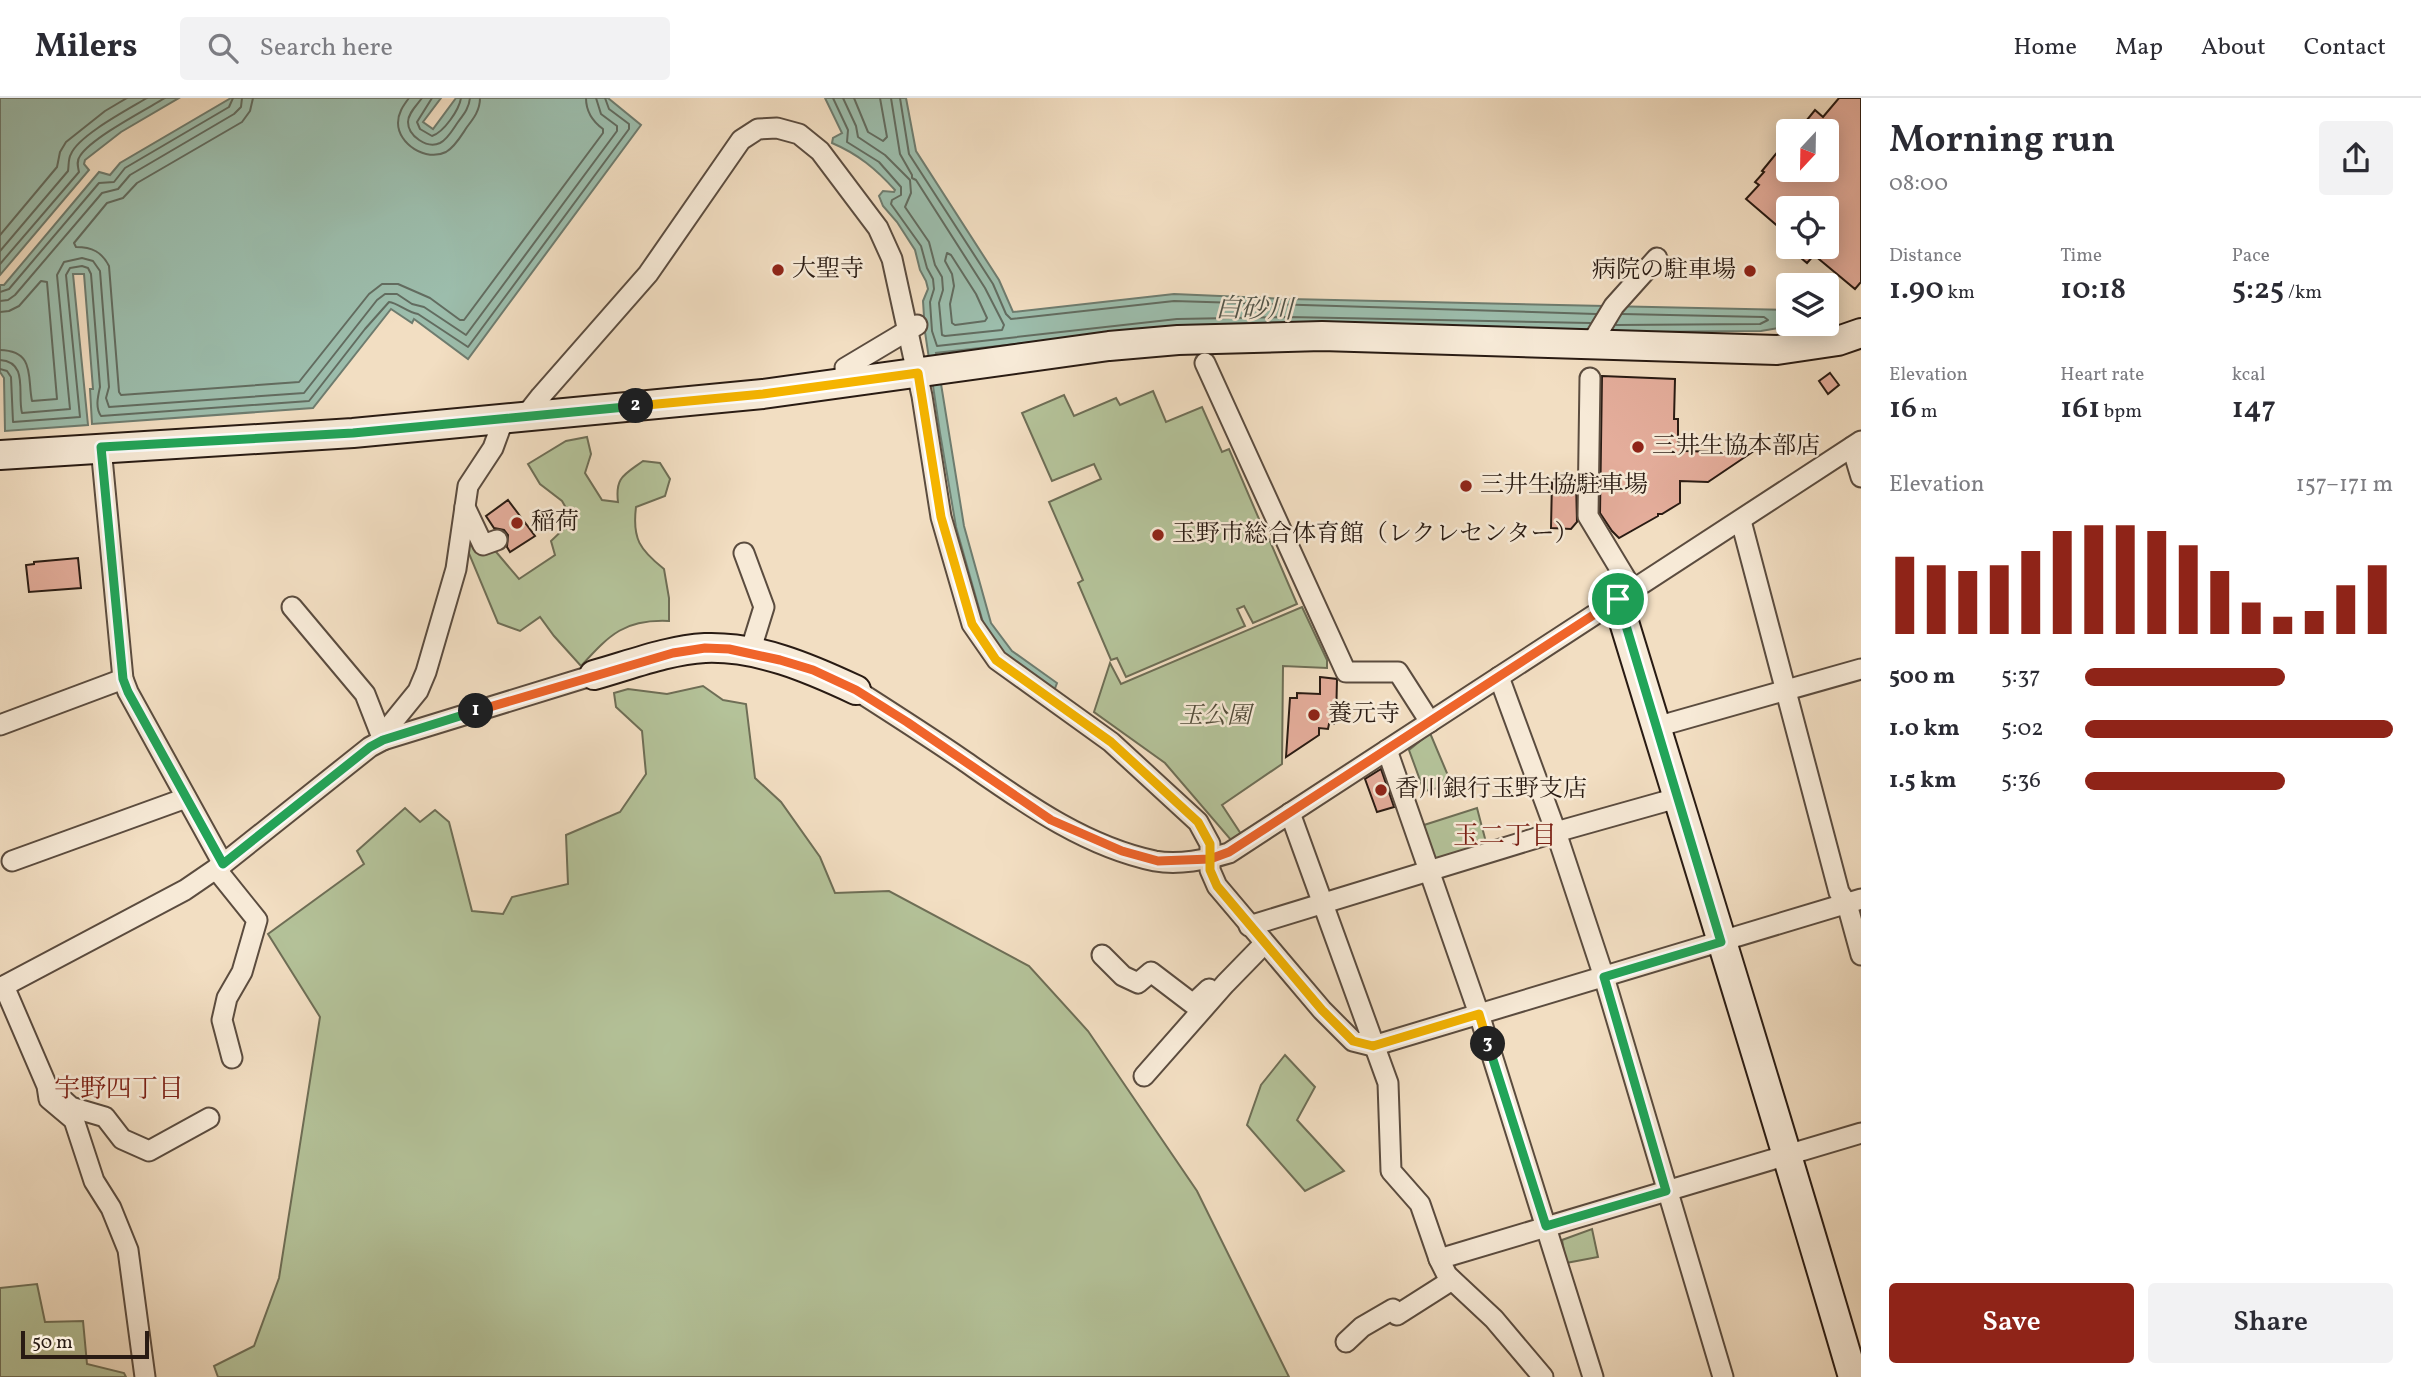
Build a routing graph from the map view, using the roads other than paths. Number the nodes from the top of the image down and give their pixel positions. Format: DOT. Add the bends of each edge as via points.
graph roads {
  1 [pos="1657,258"];
  2 [pos="913,327"];
  3 [pos="1860,337"];
  4 [pos="1595,338"];
  5 [pos="1205,363"];
  6 [pos="929,371"];
  7 [pos="1590,378"];
  8 [pos="847,384"];
  9 [pos="515,416"];
  10 [pos="1856,444"];
  11 [pos="101,447"];
  12 [pos="0,455"];
  13 [pos="1861,477"];
  14 [pos="465,507"];
  15 [pos="1741,521"];
  16 [pos="497,540"];
  17 [pos="744,553"];
  18 [pos="1625,594"];
  19 [pos="292,607"];
  20 [pos="750,652"];
  21 [pos="1861,669"];
  22 [pos="594,675"];
  23 [pos="1499,677"];
  24 [pos="123,679"];
  25 [pos="1785,689"];
  26 [pos="856,690"];
  27 [pos="1430,722"];
  28 [pos="0,725"];
  29 [pos="1656,727"];
  30 [pos="383,740"];
  31 [pos="1387,750"];
  32 [pos="186,797"];
  33 [pos="1677,798"];
  34 [pos="1290,813"];
  35 [pos="1556,832"];
  36 [pos="1210,859"];
  37 [pos="12,861"];
  38 [pos="219,867"];
  39 [pos="1428,871"];
  40 [pos="1854,902"];
  41 [pos="1322,904"];
  42 [pos="1249,926"];
  43 [pos="1721,942"];
  44 [pos="1264,944"];
  45 [pos="1102,955"];
  46 [pos="1861,955"];
  47 [pos="1604,977"];
  48 [pos="2,987"];
  49 [pos="1218,992"];
  50 [pos="1479,1014"];
  51 [pos="1373,1046"];
  52 [pos="232,1058"];
  53 [pos="1144,1076"];
  54 [pos="47,1086"];
  55 [pos="209,1118"];
  56 [pos="1861,1133"];
  57 [pos="1788,1155"];
  58 [pos="1666,1191"];
  59 [pos="1546,1226"];
  60 [pos="1439,1259"];
  61 [pos="1452,1280"];
  62 [pos="1346,1342"];
  63 [pos="145,1377"];
  64 [pos="1543,1377"];
  65 [pos="1593,1377"];
  66 [pos="1723,1377"];
  67 [pos="1853,1377"];
  1 -- 4 [label="street" via="1614,306"];
  2 -- 6 [label="street"];
  2 -- 8 [label="street" via="845,368"];
  2 -- 9 [label="street" via="892,259 857,198 820,151 799,134 758,129 741,140 648,274 541,396"];
  3 -- 4 [label="street" via="1777,349"];
  4 -- 6 [label="street" via="1178,340"];
  5 -- 27 [label="street" via="1346,672 1398,672"];
  6 -- 8 [label="street"];
  6 -- 36 [label="street" via="941,517 972,624 996,660 1111,742 1198,822 1210,844"];
  7 -- 18 [label="street" via="1588,516"];
  8 -- 9 [label="street"];
  9 -- 11 [label="street" via="353,433"];
  9 -- 14 [label="street" via="468,486"];
  10 -- 13 [label="street"];
  10 -- 15 [label="street"];
  11 -- 12 [label="street"];
  11 -- 24 [label="street"];
  14 -- 16 [label="street" via="483,545"];
  14 -- 30 [label="street" via="456,569 426,672"];
  15 -- 18 [label="street"];
  15 -- 25 [label="street"];
  17 -- 20 [label="street" via="764,607"];
  18 -- 23 [label="street"];
  18 -- 29 [label="street"];
  19 -- 30 [label="street" via="365,694"];
  20 -- 22 [label="street" via="705,648"];
  20 -- 26 [label="street" via="813,670"];
  21 -- 25 [label="street"];
  22 -- 30 [label="street"];
  23 -- 27 [label="street"];
  23 -- 35 [label="street"];
  24 -- 28 [label="street"];
  24 -- 32 [label="street"];
  25 -- 29 [label="street"];
  25 -- 40 [label="street" via="1839,892"];
  26 -- 36 [label="street" via="1051,820 1122,851 1158,861"];
  27 -- 31 [label="street"];
  29 -- 33 [label="street"];
  30 -- 38 [label="street"];
  31 -- 34 [label="street"];
  31 -- 39 [label="street"];
  32 -- 37 [label="street"];
  32 -- 38 [label="street"];
  33 -- 35 [label="street"];
  33 -- 43 [label="street"];
  34 -- 36 [label="street"];
  34 -- 41 [label="street"];
  35 -- 39 [label="street"];
  35 -- 47 [label="street"];
  36 -- 42 [label="street" via="1217,886"];
  38 -- 48 [label="street" via="185,890"];
  38 -- 52 [label="street" via="257,920 222,1020"];
  39 -- 41 [label="street"];
  39 -- 50 [label="street"];
  40 -- 43 [label="street"];
  40 -- 46 [label="street"];
  41 -- 42 [label="street"];
  41 -- 51 [label="street"];
  42 -- 44 [label="street"];
  43 -- 47 [label="street"];
  43 -- 57 [label="street"];
  44 -- 49 [label="street"];
  44 -- 51 [label="street" via="1353,1041"];
  45 -- 49 [label="street" via="1123,976 1138,983 1151,972 1193,1004 1212,987"];
  47 -- 50 [label="street"];
  47 -- 58 [label="street"];
  48 -- 54 [label="street"];
  49 -- 53 [label="street"];
  50 -- 51 [label="street"];
  50 -- 59 [label="street"];
  51 -- 60 [label="street" via="1388,1083 1391,1171 1420,1204"];
  54 -- 55 [label="street" via="71,1107 105,1116 122,1139 149,1151"];
  54 -- 63 [label="street" via="49,1100 74,1120 94,1181 128,1250"];
  56 -- 57 [label="street"];
  57 -- 58 [label="street"];
  57 -- 67 [label="street"];
  58 -- 59 [label="street"];
  58 -- 66 [label="street"];
  59 -- 60 [label="street"];
  59 -- 65 [label="street"];
  60 -- 61 [label="street"];
  61 -- 62 [label="street" via="1397,1315 1393,1309 1362,1327"];
  61 -- 64 [label="street" via="1494,1319"];
}
